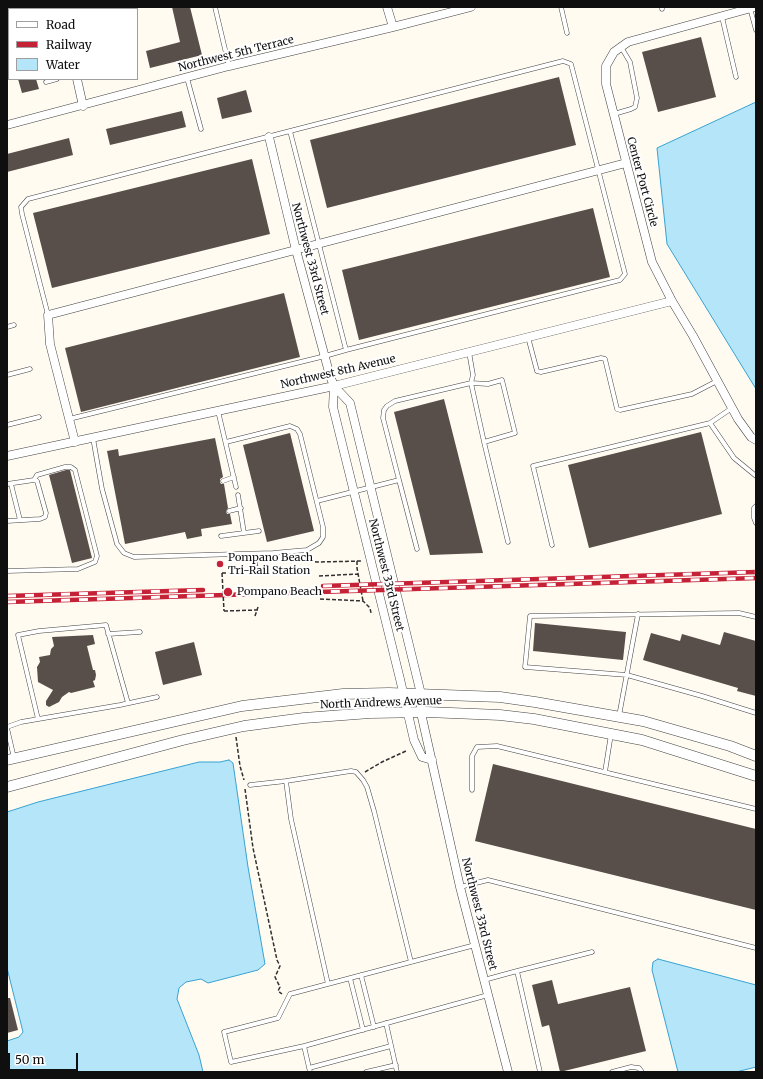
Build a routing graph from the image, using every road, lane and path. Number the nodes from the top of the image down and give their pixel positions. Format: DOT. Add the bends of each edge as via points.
graph roads {
  1 [pos="215,7"];
  2 [pos="387,7"];
  3 [pos="471,7"];
  4 [pos="561,7"];
  5 [pos="753,8"];
  6 [pos="721,16"];
  7 [pos="393,27"];
  8 [pos="756,30"];
  9 [pos="568,33"];
  10 [pos="621,47"];
  11 [pos="229,66"];
  12 [pos="736,77"];
  13 [pos="188,78"];
  14 [pos="53,80"];
  15 [pos="77,80"];
  16 [pos="46,82"];
  17 [pos="83,106"];
  18 [pos="613,114"];
  19 [pos="7,125"];
  20 [pos="201,129"];
  21 [pos="290,131"];
  22 [pos="269,137"];
  23 [pos="626,164"];
  24 [pos="598,171"];
  25 [pos="318,244"];
  26 [pos="296,250"];
  27 [pos="672,302"];
  28 [pos="48,315"];
  29 [pos="14,325"];
  30 [pos="7,327"];
  31 [pos="528,337"];
  32 [pos="346,350"];
  33 [pos="469,352"];
  34 [pos="325,356"];
  35 [pos="30,368"];
  36 [pos="7,375"];
  37 [pos="718,381"];
  38 [pos="471,383"];
  39 [pos="334,386"];
  40 [pos="732,408"];
  41 [pos="218,411"];
  42 [pos="39,417"];
  43 [pos="69,419"];
  44 [pos="710,423"];
  45 [pos="7,425"];
  46 [pos="93,438"];
  47 [pos="756,440"];
  48 [pos="75,442"];
  49 [pos="226,442"];
  50 [pos="484,442"];
  51 [pos="7,456"];
  52 [pos="756,476"];
  53 [pos="234,477"];
  54 [pos="34,480"];
  55 [pos="399,480"];
  56 [pos="224,481"];
  57 [pos="9,484"];
  58 [pos="236,487"];
  59 [pos="371,487"];
  60 [pos="354,492"];
  61 [pos="238,495"];
  62 [pos="317,501"];
  63 [pos="756,506"];
  64 [pos="241,508"];
  65 [pos="229,511"];
  66 [pos="20,520"];
  67 [pos="7,521"];
  68 [pos="756,523"];
  69 [pos="259,531"];
  70 [pos="244,533"];
  71 [pos="221,536"];
  72 [pos="508,542"];
  73 [pos="552,544"];
  74 [pos="417,549"];
  75 [pos="309,561"];
  76 [pos="357,561"];
  77 [pos="362,561"];
  78 [pos="257,562"];
  79 [pos="7,571"];
  80 [pos="257,572"];
  81 [pos="358,574"];
  82 [pos="257,575"];
  83 [pos="319,576"];
  84 [pos="320,599"];
  85 [pos="363,601"];
  86 [pos="371,613"];
  87 [pos="638,614"];
  88 [pos="255,616"];
  89 [pos="756,617"];
  90 [pos="140,632"];
  91 [pos="108,634"];
  92 [pos="627,675"];
  93 [pos="404,693"];
  94 [pos="421,694"];
  95 [pos="157,696"];
  96 [pos="128,703"];
  97 [pos="407,713"];
  98 [pos="421,713"];
  99 [pos="756,713"];
  100 [pos="618,717"];
  101 [pos="38,719"];
  102 [pos="7,727"];
  103 [pos="611,734"];
  104 [pos="236,737"];
  105 [pos="406,751"];
  106 [pos="756,756"];
  107 [pos="11,759"];
  108 [pos="432,760"];
  109 [pos="365,772"];
  110 [pos="605,772"];
  111 [pos="756,776"];
  112 [pos="286,781"];
  113 [pos="250,785"];
  114 [pos="7,786"];
  115 [pos="472,790"];
  116 [pos="756,808"];
  117 [pos="460,887"];
  118 [pos="475,945"];
  119 [pos="756,948"];
  120 [pos="592,952"];
  121 [pos="411,962"];
  122 [pos="517,971"];
  123 [pos="361,975"];
  124 [pos="350,978"];
  125 [pos="484,980"];
  126 [pos="328,984"];
  127 [pos="283,995"];
  128 [pos="488,995"];
  129 [pos="386,1023"];
  130 [pos="374,1027"];
  131 [pos="363,1030"];
  132 [pos="304,1046"];
  133 [pos="391,1046"];
  134 [pos="396,1065"];
  135 [pos="310,1070"];
  136 [pos="366,1072"];
  137 [pos="397,1072"];
  138 [pos="508,1072"];
  139 [pos="540,1072"];
  140 [pos="612,1072"];
  141 [pos="642,1072"];
  1 -- 11 [label="lane"];
  2 -- 7 [label="street"];
  3 -- 7 [label="street, Northwest 5th Terrace"];
  4 -- 9 [label="lane"];
  5 -- 6 [label="street, Center Port Circle"];
  5 -- 8 [label="lane"];
  6 -- 10 [label="street, Center Port Circle" via="628,42"];
  6 -- 12 [label="lane"];
  7 -- 11 [label="street, Northwest 5th Terrace"];
  10 -- 18 [label="street, Center Port Circle" via="614,52 606,66 606,84"];
  10 -- 18 [label="lane" via="630,62 637,98 635,107"];
  11 -- 13 [label="street, Northwest 5th Terrace"];
  13 -- 17 [label="street, Northwest 5th Terrace"];
  13 -- 20 [label="lane"];
  14 -- 16 [label="lane"];
  15 -- 17 [label="street"];
  17 -- 19 [label="street, Northwest 5th Terrace"];
  18 -- 23 [label="street, Center Port Circle"];
  21 -- 22 [label="lane"];
  21 -- 24 [label="lane" via="563,61 571,64"];
  21 -- 25 [label="lane"];
  22 -- 26 [label="street, Northwest 33rd Street"];
  22 -- 28 [label="lane" via="28,200 21,207 22,214"];
  23 -- 24 [label="street"];
  23 -- 27 [label="street, Center Port Circle" via="652,262"];
  24 -- 25 [label="street"];
  24 -- 32 [label="lane" via="625,274 620,280"];
  25 -- 26 [label="street"];
  25 -- 32 [label="lane"];
  26 -- 28 [label="street"];
  26 -- 34 [label="street, Northwest 33rd Street"];
  27 -- 31 [label="street, Northwest 8th Avenue"];
  27 -- 37 [label="street, Center Port Circle"];
  28 -- 43 [label="street" via="50,344"];
  29 -- 30 [label="lane"];
  31 -- 33 [label="street, Northwest 8th Avenue"];
  31 -- 37 [label="lane" via="536,371 605,359 617,409 620,410 692,394"];
  32 -- 34 [label="lane"];
  33 -- 38 [label="lane" via="473,375"];
  33 -- 39 [label="street, Northwest 8th Avenue"];
  34 -- 39 [label="street, Northwest 33rd Street"];
  34 -- 43 [label="lane"];
  35 -- 36 [label="lane"];
  37 -- 40 [label="street, Center Port Circle"];
  38 -- 50 [label="lane"];
  38 -- 50 [label="lane" via="488,384 502,380 515,433"];
  38 -- 55 [label="lane" via="395,401 384,410 383,418"];
  39 -- 41 [label="street, Northwest 8th Avenue"];
  39 -- 59 [label="street, Northwest 33rd Street" via="350,403"];
  39 -- 60 [label="street, Northwest 33rd Street" via="333,407"];
  40 -- 44 [label="lane"];
  40 -- 47 [label="street, Center Port Circle"];
  41 -- 46 [label="street, Northwest 8th Avenue"];
  41 -- 49 [label="lane"];
  42 -- 45 [label="lane"];
  43 -- 48 [label="street"];
  44 -- 52 [label="lane" via="734,458"];
  44 -- 73 [label="lane" via="533,466"];
  46 -- 48 [label="street, Northwest 8th Avenue"];
  46 -- 62 [label="lane" via="102,489 117,544 124,553 134,557 307,550 319,543 323,537"];
  48 -- 51 [label="street, Northwest 8th Avenue"];
  49 -- 53 [label="lane"];
  49 -- 62 [label="lane" via="290,426 297,429"];
  50 -- 72 [label="lane"];
  53 -- 56 [label="lane"];
  53 -- 58 [label="lane"];
  54 -- 57 [label="lane"];
  54 -- 66 [label="lane" via="37,481 45,517"];
  54 -- 79 [label="lane" via="37,475 66,467 75,470 97,556 95,562 78,569"];
  55 -- 59 [label="lane"];
  55 -- 74 [label="lane"];
  57 -- 66 [label="lane"];
  59 -- 60 [label="lane"];
  59 -- 94 [label="street, Northwest 33rd Street"];
  60 -- 62 [label="lane"];
  60 -- 93 [label="street, Northwest 33rd Street"];
  61 -- 64 [label="lane"];
  63 -- 68 [label="lane"];
  64 -- 65 [label="lane"];
  64 -- 70 [label="lane"];
  66 -- 67 [label="lane"];
  69 -- 70 [label="lane"];
  70 -- 71 [label="lane"];
  75 -- 76 [label="path"];
  76 -- 77 [label="path"];
  76 -- 81 [label="path"];
  78 -- 80 [label="path"];
  80 -- 82 [label="path"];
  80 -- 88 [label="path, bridge" via="222,573 224,611 258,609"];
  81 -- 83 [label="path"];
  81 -- 85 [label="path"];
  84 -- 85 [label="path"];
  85 -- 86 [label="path"];
  87 -- 89 [label="lane" via="739,612"];
  87 -- 92 [label="lane"];
  87 -- 92 [label="lane" via="530,616 525,667"];
  90 -- 91 [label="lane"];
  91 -- 96 [label="lane"];
  91 -- 101 [label="lane" via="106,625 18,635"];
  92 -- 99 [label="lane"];
  92 -- 100 [label="lane"];
  93 -- 94 [label="street, North Andrews Avenue"];
  93 -- 97 [label="street, Northwest 33rd Street"];
  93 -- 107 [label="street, North Andrews Avenue" via="343,694 242,706"];
  94 -- 98 [label="street, Northwest 33rd Street"];
  94 -- 100 [label="street, North Andrews Avenue" via="500,697"];
  95 -- 96 [label="lane"];
  96 -- 101 [label="lane"];
  97 -- 98 [label="street, North Andrews Avenue"];
  97 -- 108 [label="street, Northwest 33rd Street" via="414,740 422,757"];
  97 -- 114 [label="street, North Andrews Avenue" via="304,718 244,726"];
  98 -- 103 [label="street, North Andrews Avenue" via="534,719"];
  98 -- 108 [label="street, Northwest 33rd Street"];
  100 -- 106 [label="street, North Andrews Avenue" via="643,721"];
  101 -- 102 [label="lane"];
  102 -- 107 [label="lane"];
  103 -- 110 [label="lane"];
  103 -- 111 [label="street, North Andrews Avenue" via="642,740"];
  104 -- 127 [label="path" via="253,848 276,960 280,966 275,976 280,987 278,991"];
  105 -- 109 [label="path"];
  108 -- 117 [label="street, Northwest 33rd Street"];
  110 -- 115 [label="lane" via="497,746 477,747 472,756"];
  110 -- 116 [label="lane"];
  112 -- 113 [label="lane"];
  112 -- 121 [label="lane" via="351,770 363,780 374,811"];
  112 -- 126 [label="lane" via="291,819"];
  117 -- 118 [label="street, Northwest 33rd Street"];
  117 -- 119 [label="lane" via="488,880"];
  118 -- 121 [label="lane"];
  118 -- 125 [label="street, Northwest 33rd Street"];
  120 -- 122 [label="lane"];
  121 -- 123 [label="lane"];
  122 -- 125 [label="lane"];
  122 -- 139 [label="lane"];
  123 -- 124 [label="lane"];
  123 -- 130 [label="lane"];
  124 -- 126 [label="lane"];
  124 -- 131 [label="lane"];
  125 -- 128 [label="street, Northwest 33rd Street"];
  126 -- 132 [label="lane" via="290,994 278,1018 224,1032 231,1062"];
  128 -- 129 [label="lane"];
  128 -- 138 [label="street, Northwest 33rd Street"];
  129 -- 130 [label="lane"];
  129 -- 133 [label="lane"];
  130 -- 131 [label="lane"];
  131 -- 132 [label="lane"];
  132 -- 135 [label="lane"];
  133 -- 134 [label="lane"];
  133 -- 135 [label="lane"];
  134 -- 136 [label="lane"];
  134 -- 137 [label="lane"];
  140 -- 141 [label="lane" via="631,1067 639,1068"];
}
